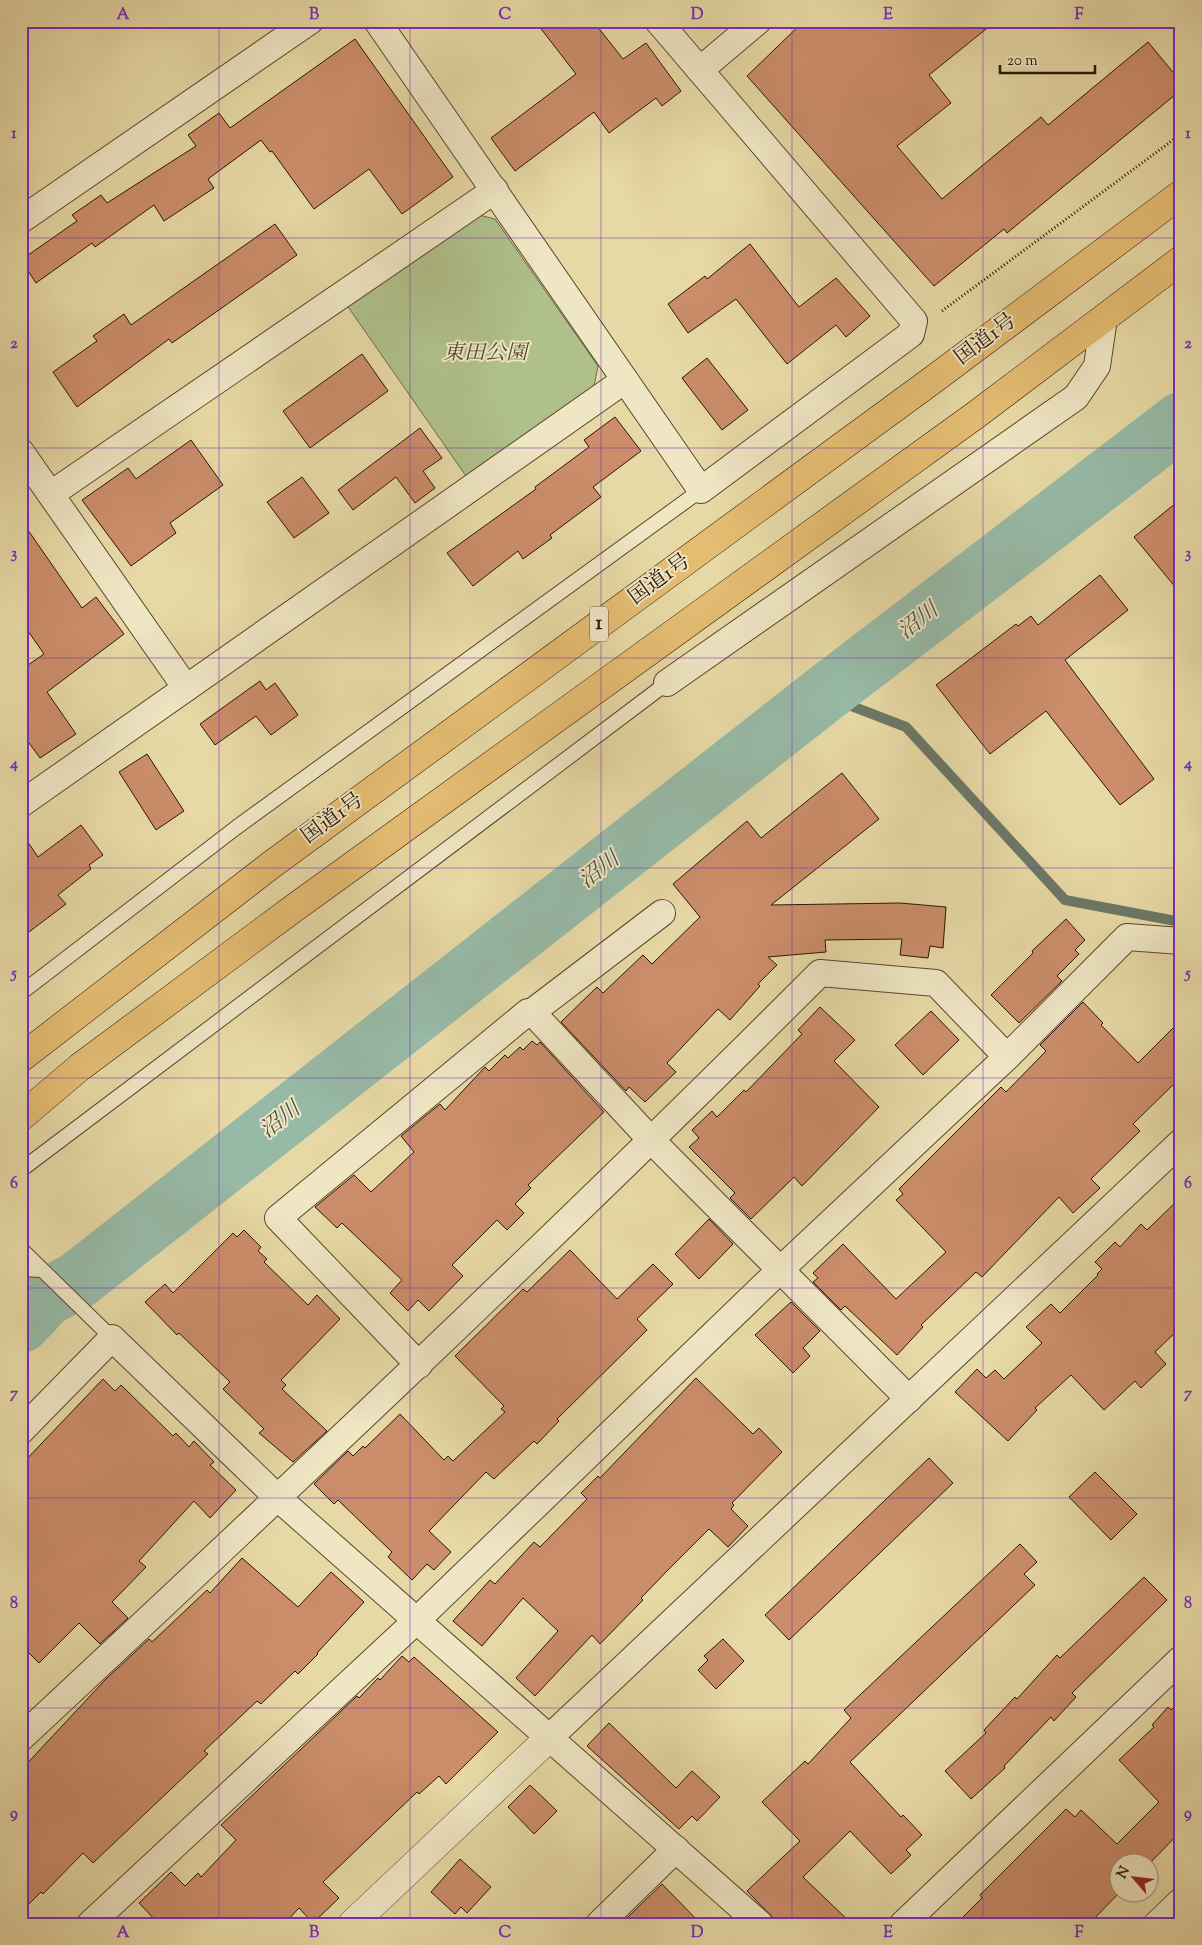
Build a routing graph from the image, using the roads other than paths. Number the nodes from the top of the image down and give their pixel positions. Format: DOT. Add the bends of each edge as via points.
graph roads {
  1 [pos="310,21"];
  2 [pos="377,21"];
  3 [pos="658,21"];
  4 [pos="758,21"];
  5 [pos="700,70"];
  6 [pos="495,190"];
  7 [pos="1181,194"];
  8 [pos="21,220"];
  9 [pos="1181,260"];
  10 [pos="1104,318"];
  11 [pos="625,380"];
  12 [pos="21,452"];
  13 [pos="701,490"];
  14 [pos="51,494"];
  15 [pos="667,682"];
  16 [pos="186,688"];
  17 [pos="25,794"];
  18 [pos="662,913"];
  19 [pos="1181,941"];
  20 [pos="21,994"];
  21 [pos="532,1012"];
  22 [pos="1007,1057"];
  23 [pos="21,1058"];
  24 [pos="21,1117"];
  25 [pos="652,1141"];
  26 [pos="1181,1142"];
  27 [pos="21,1170"];
  28 [pos="21,1249"];
  29 [pos="21,1269"];
  30 [pos="41,1270"];
  31 [pos="780,1270"];
  32 [pos="112,1338"];
  33 [pos="419,1365"];
  34 [pos="909,1398"];
  35 [pos="21,1431"];
  36 [pos="278,1498"];
  37 [pos="416,1621"];
  38 [pos="1181,1659"];
  39 [pos="550,1737"];
  40 [pos="21,1738"];
  41 [pos="676,1849"];
  42 [pos="1181,1901"];
  43 [pos="743,1919"];
  44 [pos="90,1924"];
  45 [pos="352,1924"];
  46 [pos="599,1924"];
  47 [pos="903,1924"];
  48 [pos="1157,1924"];
  1 -- 8 [label="street"];
  2 -- 6 [label="street"];
  3 -- 5 [label="street"];
  4 -- 5 [label="street"];
  5 -- 13 [label="street" via="914,321 911,334"];
  6 -- 11 [label="street"];
  6 -- 14 [label="street"];
  7 -- 23 [label="highway, 国道1号 / 1" via="271,865"];
  9 -- 10 [label="highway"];
  10 -- 15 [label="street" via="1097,366 1076,397"];
  10 -- 24 [label="highway" via="977,414 290,912 80,1067"];
  11 -- 13 [label="street"];
  11 -- 16 [label="street"];
  12 -- 14 [label="street"];
  13 -- 20 [label="lane" via="237,827"];
  14 -- 16 [label="street"];
  15 -- 27 [label="lane"];
  16 -- 17 [label="street"];
  18 -- 21 [label="street"];
  19 -- 22 [label="street" via="1127,937"];
  21 -- 25 [label="street"];
  21 -- 33 [label="street" via="528,1012 278,1218"];
  22 -- 25 [label="street" via="936,983 820,973"];
  22 -- 31 [label="street"];
  25 -- 31 [label="street"];
  25 -- 33 [label="street"];
  26 -- 34 [label="street"];
  28 -- 30 [label="lane"];
  29 -- 30 [label="lane"];
  30 -- 32 [label="lane"];
  31 -- 34 [label="street"];
  31 -- 37 [label="street"];
  32 -- 35 [label="street"];
  32 -- 36 [label="street"];
  33 -- 36 [label="street"];
  34 -- 39 [label="street"];
  36 -- 37 [label="street"];
  36 -- 40 [label="street"];
  37 -- 39 [label="street"];
  37 -- 44 [label="street"];
  38 -- 47 [label="street"];
  39 -- 41 [label="street"];
  39 -- 45 [label="street"];
  41 -- 43 [label="street"];
  41 -- 46 [label="street"];
  42 -- 48 [label="street"];
}
